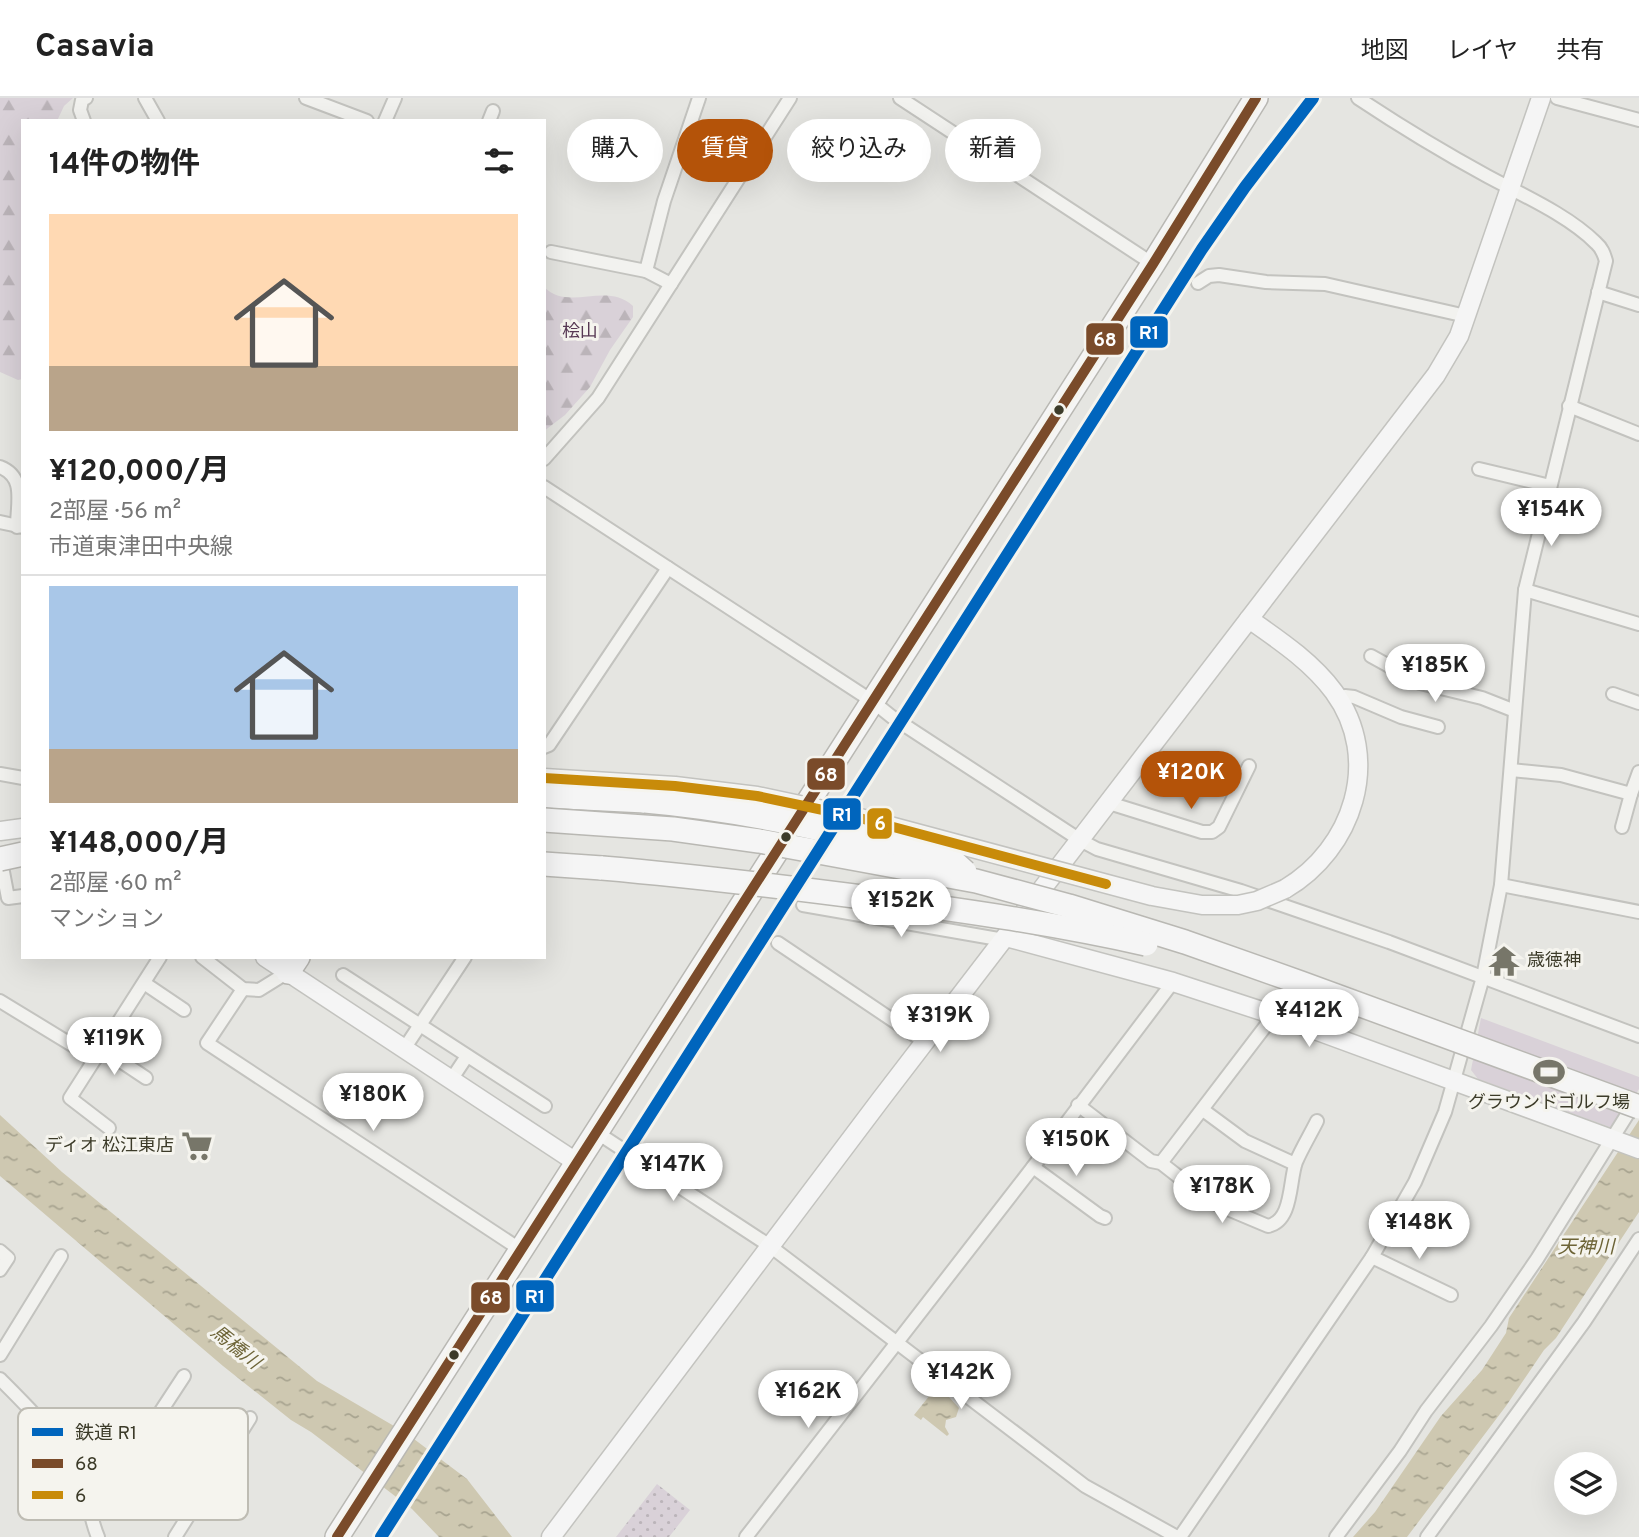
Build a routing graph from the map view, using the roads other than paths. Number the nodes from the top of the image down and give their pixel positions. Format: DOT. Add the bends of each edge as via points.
graph roads {
  1 [pos="86,98"];
  2 [pos="145,98"];
  3 [pos="306,98"];
  4 [pos="395,98"];
  5 [pos="699,98"];
  6 [pos="790,98"];
  7 [pos="900,98"];
  8 [pos="1256,98"];
  9 [pos="1358,98"];
  10 [pos="1541,98"];
  11 [pos="1557,98"];
  12 [pos="83,119"];
  13 [pos="157,119"];
  14 [pos="362,119"];
  15 [pos="386,119"];
  16 [pos="1639,121"];
  17 [pos="1511,189"];
  18 [pos="551,252"];
  19 [pos="1153,264"];
  20 [pos="646,271"];
  21 [pos="1198,283"];
  22 [pos="671,284"];
  23 [pos="1598,292"];
  24 [pos="1639,305"];
  25 [pos="1466,316"];
  26 [pos="1569,406"];
  27 [pos="1639,434"];
  28 [pos="546,457"];
  29 [pos="0,467"];
  30 [pos="1479,469"];
  31 [pos="1550,486"];
  32 [pos="546,488"];
  33 [pos="0,522"];
  34 [pos="20,527"];
  35 [pos="668,568"];
  36 [pos="1525,590"];
  37 [pos="1250,619"];
  38 [pos="1639,624"];
  39 [pos="1371,656"];
  40 [pos="1613,694"];
  41 [pos="1339,699"];
  42 [pos="872,701"];
  43 [pos="1639,703"];
  44 [pos="1515,711"];
  45 [pos="1438,727"];
  46 [pos="546,746"];
  47 [pos="1249,766"];
  48 [pos="1511,770"];
  49 [pos="1639,772"];
  50 [pos="0,774"];
  51 [pos="21,778"];
  52 [pos="546,778"];
  53 [pos="1631,794"];
  54 [pos="546,796"];
  55 [pos="1110,803"];
  56 [pos="546,820"];
  57 [pos="1622,827"];
  58 [pos="21,828"];
  59 [pos="0,831"];
  60 [pos="1080,841"];
  61 [pos="21,854"];
  62 [pos="0,858"];
  63 [pos="546,864"];
  64 [pos="976,881"];
  65 [pos="1501,886"];
  66 [pos="4,899"];
  67 [pos="803,905"];
  68 [pos="1639,912"];
  69 [pos="1005,938"];
  70 [pos="778,943"];
  71 [pos="159,959"];
  72 [pos="205,959"];
  73 [pos="464,959"];
  74 [pos="293,962"];
  75 [pos="343,975"];
  76 [pos="1483,978"];
  77 [pos="1172,982"];
  78 [pos="144,983"];
  79 [pos="1301,983"];
  80 [pos="243,989"];
  81 [pos="0,1001"];
  82 [pos="184,1010"];
  83 [pos="1274,1015"];
  84 [pos="419,1026"];
  85 [pos="1639,1035"];
  86 [pos="925,1042"];
  87 [pos="404,1049"];
  88 [pos="98,1054"];
  89 [pos="467,1056"];
  90 [pos="146,1078"];
  91 [pos="451,1080"];
  92 [pos="1455,1081"];
  93 [pos="1639,1096"];
  94 [pos="1079,1105"];
  95 [pos="545,1106"];
  96 [pos="1639,1107"];
  97 [pos="1203,1110"];
  98 [pos="1317,1122"];
  99 [pos="108,1128"];
  100 [pos="596,1132"];
  101 [pos="1615,1141"];
  102 [pos="1639,1149"];
  103 [pos="576,1162"];
  104 [pos="1161,1163"];
  105 [pos="1295,1164"];
  106 [pos="1033,1167"];
  107 [pos="1105,1218"];
  108 [pos="1639,1239"];
  109 [pos="770,1246"];
  110 [pos="521,1250"];
  111 [pos="0,1251"];
  112 [pos="61,1256"];
  113 [pos="1372,1257"];
  114 [pos="1634,1258"];
  115 [pos="0,1270"];
  116 [pos="1451,1295"];
  117 [pos="897,1343"];
  118 [pos="0,1355"];
  119 [pos="184,1376"];
  120 [pos="0,1379"];
  121 [pos="28,1408"];
  122 [pos="163,1408"];
  123 [pos="250,1418"];
  124 [pos="248,1421"];
  125 [pos="186,1520"];
  126 [pos="175,1537"];
  127 [pos="337,1537"];
  128 [pos="551,1537"];
  129 [pos="746,1537"];
  130 [pos="1178,1537"];
  131 [pos="1336,1537"];
  132 [pos="1426,1537"];
  1 -- 12 [label="street" via="80,110"];
  2 -- 13 [label="street"];
  3 -- 14 [label="street"];
  4 -- 15 [label="street"];
  5 -- 20 [label="street"];
  6 -- 22 [label="street"];
  7 -- 19 [label="street"];
  8 -- 19 [label="highway"];
  9 -- 17 [label="street"];
  10 -- 17 [label="street"];
  11 -- 16 [label="street"];
  17 -- 23 [label="street" via="1601,248 1606,261"];
  17 -- 25 [label="street"];
  18 -- 20 [label="street"];
  19 -- 42 [label="highway"];
  20 -- 22 [label="street"];
  21 -- 25 [label="street" via="1219,275 1325,285"];
  22 -- 28 [label="street" via="598,398"];
  23 -- 24 [label="street"];
  23 -- 26 [label="street"];
  25 -- 37 [label="street" via="1436,375"];
  26 -- 27 [label="street"];
  26 -- 31 [label="street"];
  29 -- 34 [label="street" via="17,480"];
  30 -- 31 [label="street"];
  31 -- 36 [label="street"];
  32 -- 35 [label="street"];
  33 -- 34 [label="street"];
  35 -- 42 [label="street"];
  35 -- 46 [label="street"];
  36 -- 38 [label="street"];
  36 -- 44 [label="street"];
  37 -- 41 [label="street" via="1314,670"];
  37 -- 55 [label="street"];
  39 -- 44 [label="street" via="1420,683"];
  40 -- 43 [label="street"];
  41 -- 45 [label="street" via="1354,697"];
  41 -- 52 [label="street, bridge" via="1353,731 1357,783 1352,809 1335,844 1300,881 1238,905 1202,905 1152,896 856,817 757,796"];
  42 -- 60 [label="street"];
  42 -- 100 [label="highway"];
  44 -- 48 [label="street"];
  47 -- 55 [label="street" via="1219,827 1212,832"];
  48 -- 53 [label="street" via="1561,775"];
  48 -- 65 [label="street"];
  49 -- 53 [label="street"];
  50 -- 51 [label="street"];
  53 -- 57 [label="street"];
  54 -- 64 [label="highway, bridge" via="645,801 842,833 954,862"];
  55 -- 60 [label="street"];
  56 -- 64 [label="highway, bridge" via="746,839"];
  58 -- 59 [label="street"];
  60 -- 69 [label="street"];
  60 -- 76 [label="street" via="1241,891"];
  61 -- 62 [label="highway, bridge"];
  62 -- 66 [label="street"];
  63 -- 79 [label="highway, bridge" via="797,889 1037,923 1117,937"];
  64 -- 79 [label="highway, bridge" via="1185,942"];
  65 -- 68 [label="street"];
  65 -- 76 [label="street"];
  67 -- 69 [label="street"];
  69 -- 77 [label="street"];
  69 -- 86 [label="street"];
  70 -- 86 [label="street"];
  71 -- 78 [label="street"];
  72 -- 80 [label="street"];
  73 -- 84 [label="street"];
  74 -- 80 [label="street" via="259,990"];
  74 -- 87 [label="street"];
  75 -- 84 [label="street"];
  76 -- 85 [label="street"];
  76 -- 92 [label="street"];
  77 -- 83 [label="street"];
  77 -- 94 [label="street"];
  78 -- 82 [label="street"];
  78 -- 88 [label="street"];
  79 -- 96 [label="highway, bridge"];
  80 -- 110 [label="street" via="207,1042"];
  81 -- 88 [label="street"];
  83 -- 92 [label="street"];
  83 -- 97 [label="street"];
  84 -- 87 [label="street"];
  84 -- 89 [label="street"];
  86 -- 109 [label="street"];
  87 -- 91 [label="street"];
  88 -- 90 [label="street"];
  88 -- 99 [label="street" via="70,1098"];
  89 -- 91 [label="street"];
  89 -- 95 [label="street"];
  91 -- 103 [label="street"];
  92 -- 101 [label="street"];
  92 -- 113 [label="street" via="1433,1144"];
  93 -- 101 [label="street"];
  94 -- 104 [label="street" via="1151,1161"];
  94 -- 106 [label="street"];
  97 -- 104 [label="street"];
  97 -- 105 [label="street" via="1244,1141"];
  98 -- 105 [label="street"];
  100 -- 103 [label="highway"];
  100 -- 109 [label="street"];
  101 -- 102 [label="street"];
  101 -- 131 [label="street" via="1492,1326"];
  103 -- 110 [label="highway"];
  104 -- 105 [label="street" via="1211,1202 1268,1226 1280,1219 1285,1209"];
  106 -- 107 [label="street"];
  106 -- 117 [label="street"];
  108 -- 114 [label="street"];
  109 -- 117 [label="street"];
  109 -- 128 [label="street"];
  110 -- 127 [label="highway"];
  111 -- 115 [label="street" via="8,1258"];
  112 -- 118 [label="street"];
  113 -- 116 [label="street"];
  113 -- 130 [label="street"];
  114 -- 132 [label="street"];
  117 -- 129 [label="street"];
  117 -- 130 [label="street" via="1085,1486"];
  119 -- 122 [label="street"];
  120 -- 121 [label="street"];
  123 -- 124 [label="street"];
  125 -- 126 [label="street"];
}
